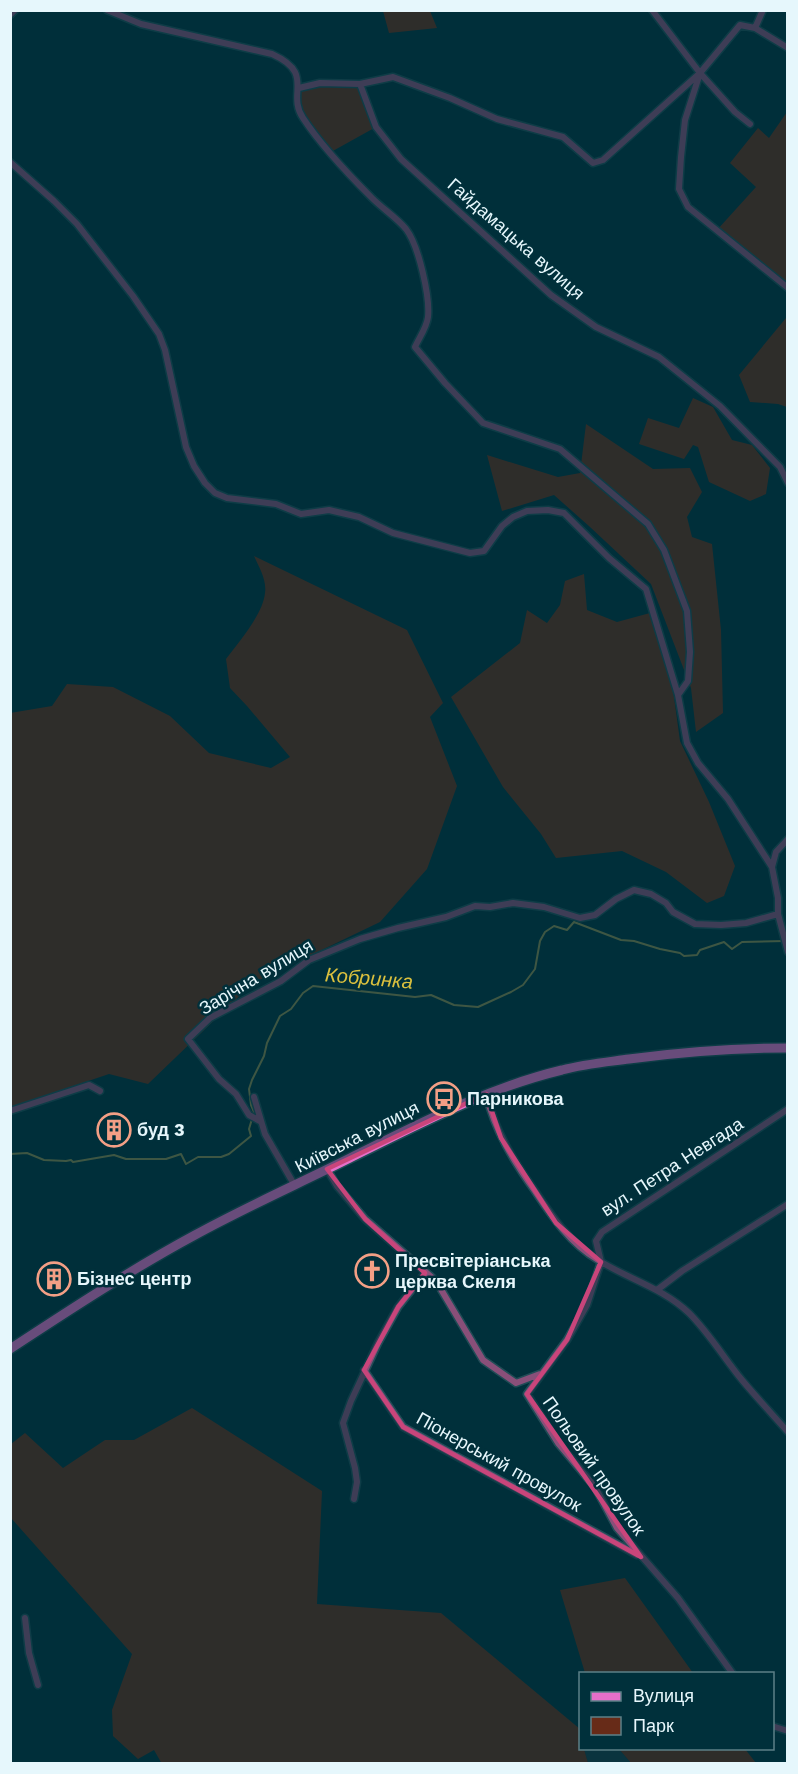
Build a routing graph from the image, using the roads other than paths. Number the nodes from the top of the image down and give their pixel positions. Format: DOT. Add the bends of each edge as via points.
graph roads {
  1 [pos="15,10"];
  2 [pos="107,10"];
  3 [pos="652,10"];
  4 [pos="763,10"];
  5 [pos="10,15"];
  6 [pos="755,28"];
  7 [pos="788,48"];
  8 [pos="700,73"];
  9 [pos="360,84"];
  10 [pos="299,88"];
  11 [pos="750,124"];
  12 [pos="10,162"];
  13 [pos="788,288"];
  14 [pos="788,483"];
  15 [pos="678,695"];
  16 [pos="788,839"];
  17 [pos="772,867"];
  18 [pos="778,914"];
  19 [pos="787,949"];
  20 [pos="788,1048"];
  21 [pos="100,1091"];
  22 [pos="486,1094"];
  23 [pos="254,1097"];
  24 [pos="788,1109"];
  25 [pos="10,1111"];
  26 [pos="258,1120"];
  27 [pos="327,1170"];
  28 [pos="295,1186"];
  29 [pos="788,1204"];
  30 [pos="602,1262"];
  31 [pos="425,1273"];
  32 [pos="657,1290"];
  33 [pos="10,1349"];
  34 [pos="364,1370"];
  35 [pos="540,1374"];
  36 [pos="788,1432"];
  37 [pos="354,1499"];
  38 [pos="641,1557"];
  39 [pos="25,1618"];
  40 [pos="733,1672"];
  41 [pos="38,1685"];
  1 -- 5 [label="street"];
  2 -- 10 [label="street" via="141,24 272,54 286,60 295,71"];
  3 -- 8 [label="street"];
  4 -- 6 [label="street"];
  6 -- 7 [label="street"];
  6 -- 8 [label="street" via="740,25"];
  8 -- 9 [label="street" via="603,160 593,163 563,137 497,119 393,77"];
  8 -- 11 [label="street"];
  8 -- 13 [label="street" via="685,120 679,189 688,207"];
  9 -- 10 [label="street" via="320,83"];
  9 -- 14 [label="street, Гайдамацька вулиця" via="376,127 401,159 551,295 596,327 659,357 720,406 780,467"];
  10 -- 15 [label="street" via="301,116 372,198 406,230 419,254 428,318 415,347 483,423 560,449 648,524 663,550 687,611 688,681"];
  12 -- 15 [label="street" via="77,224 159,334 186,447 194,466 215,493 276,504 301,514 329,510 359,517 393,533 470,553 484,551 502,526 527,511 564,513 646,589"];
  15 -- 17 [label="street" via="687,744"];
  16 -- 17 [label="street" via="776,852"];
  17 -- 18 [label="street"];
  18 -- 19 [label="street"];
  18 -- 26 [label="street, Зарічна вулиця" via="746,923 695,924 651,894 634,890 595,915 579,918 513,903 475,906 369,936 309,960 281,981 210,1018 188,1039 219,1080 236,1094 249,1115"];
  20 -- 22 [label="main road, Київська вулиця" via="696,1051 603,1062"];
  21 -- 25 [label="street" via="89,1085"];
  22 -- 27 [label="main road, Київська вулиця"];
  22 -- 30 [label="street" via="501,1138 556,1223"];
  23 -- 26 [label="street"];
  24 -- 30 [label="street, вул. Петра Невгада" via="606,1227 596,1241"];
  26 -- 28 [label="street"];
  27 -- 28 [label="main road, Київська вулиця"];
  27 -- 31 [label="street" via="365,1220"];
  28 -- 33 [label="main road, Київська вулиця" via="193,1236"];
  29 -- 32 [label="street"];
  30 -- 32 [label="street"];
  30 -- 35 [label="street, Польовий провулок" via="577,1323"];
  31 -- 34 [label="street" via="398,1307"];
  31 -- 35 [label="street" via="436,1281 483,1360 516,1383"];
  32 -- 36 [label="street" via="688,1312"];
  34 -- 37 [label="street" via="343,1423 355,1468"];
  34 -- 38 [label="street, Піонерський провулок" via="403,1426"];
  35 -- 38 [label="street, Польовий провулок" via="527,1394 558,1443 595,1487 617,1528"];
  38 -- 40 [label="street, Польовий провулок" via="678,1598"];
  39 -- 41 [label="street"];
}
